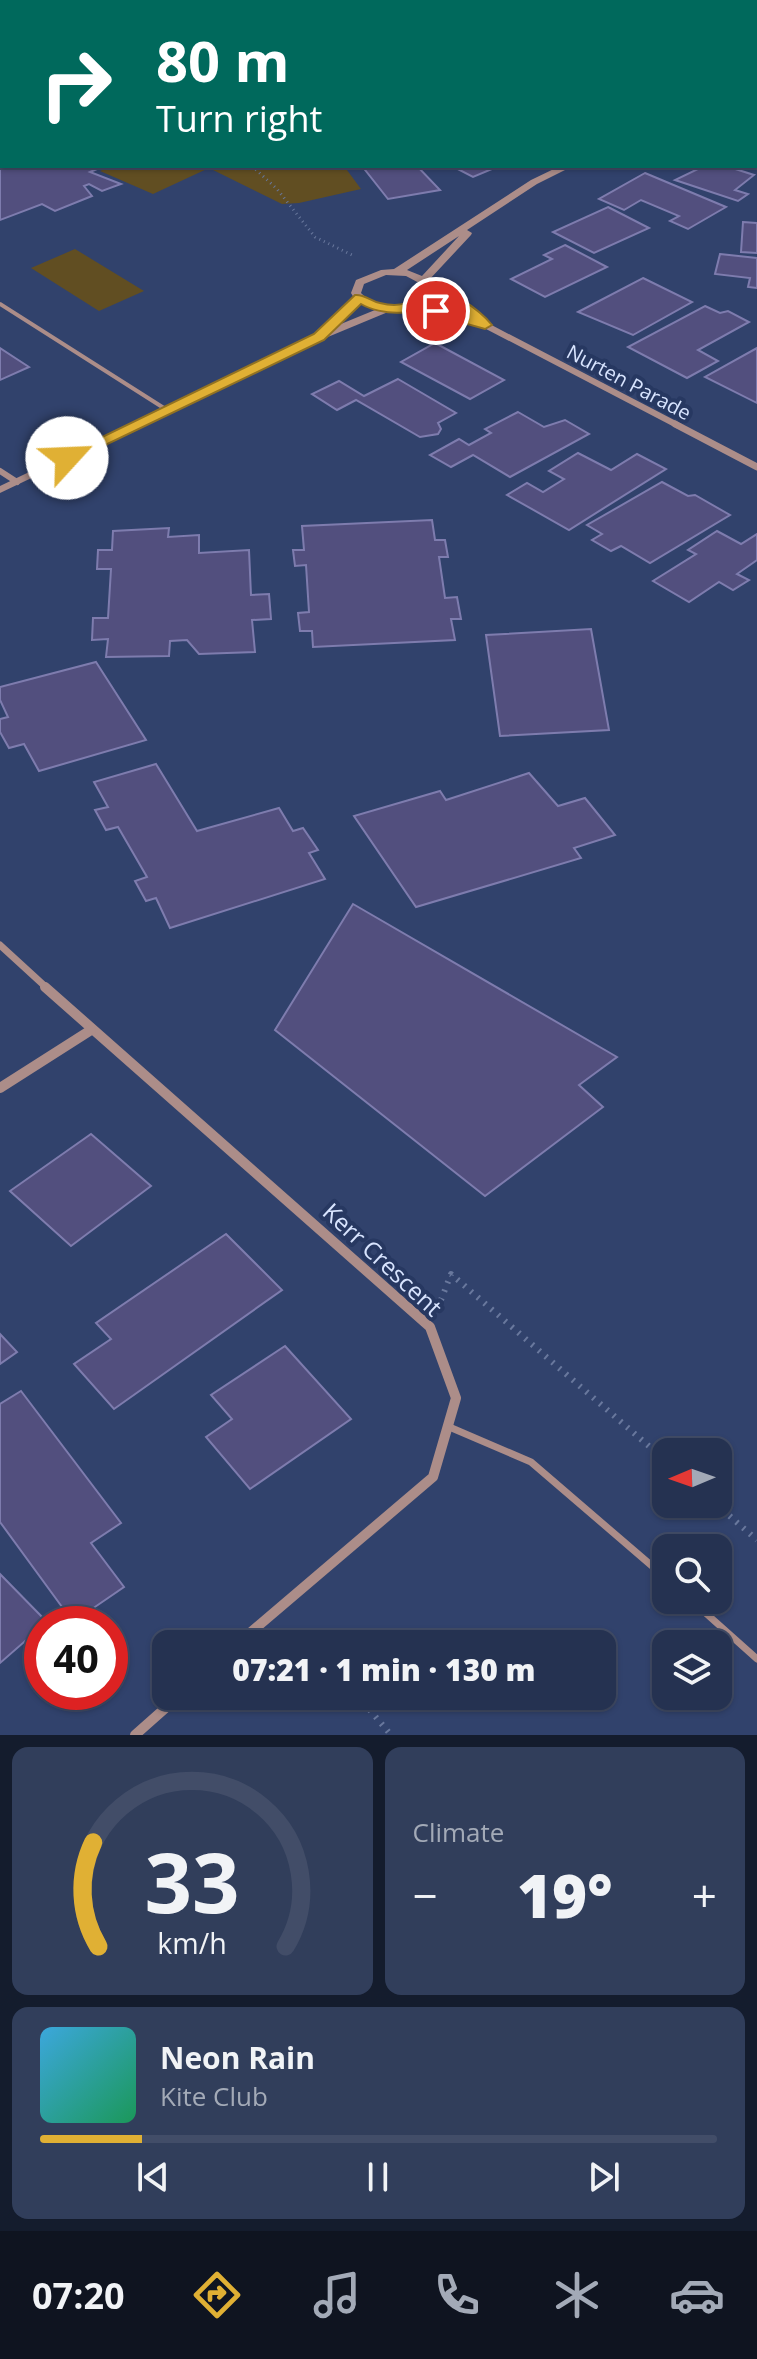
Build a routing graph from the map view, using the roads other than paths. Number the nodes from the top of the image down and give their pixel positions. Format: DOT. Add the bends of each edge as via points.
graph roads {
  1 [pos="564,168"];
  2 [pos="480,218"];
  3 [pos="397,272"];
  4 [pos="427,284"];
  5 [pos="360,298"];
  6 [pos="0,304"];
  7 [pos="417,305"];
  8 [pos="387,309"];
  9 [pos="485,325"];
  10 [pos="319,337"];
  11 [pos="167,410"];
  12 [pos="757,467"];
  13 [pos="0,471"];
  14 [pos="17,482"];
  15 [pos="0,490"];
  16 [pos="0,945"];
  17 [pos="91,1030"];
  18 [pos="0,1088"];
  19 [pos="447,1426"];
  20 [pos="652,1566"];
  21 [pos="707,1614"];
  22 [pos="253,1630"];
  23 [pos="757,1659"];
  24 [pos="163,1710"];
  25 [pos="135,1735"];
  1 -- 2 [label="street"];
  2 -- 3 [label="street"];
  2 -- 4 [label="street"];
  3 -- 4 [label="street"];
  3 -- 5 [label="street" via="365,278 357,287"];
  4 -- 7 [label="street" via="424,301"];
  4 -- 9 [label="street, Nurten Parade"];
  5 -- 8 [label="street"];
  5 -- 10 [label="street"];
  6 -- 11 [label="lane"];
  7 -- 8 [label="street"];
  7 -- 9 [label="street, Nurten Parade"];
  8 -- 10 [label="street"];
  9 -- 12 [label="street, Nurten Parade"];
  10 -- 11 [label="street"];
  11 -- 14 [label="street"];
  13 -- 14 [label="lane"];
  14 -- 15 [label="street"];
  16 -- 17 [label="street, Kerr Crescent"];
  17 -- 18 [label="street"];
  17 -- 19 [label="street, Kerr Crescent" via="430,1327 456,1398"];
  19 -- 20 [label="lane" via="531,1462"];
  19 -- 22 [label="street, Kerr Crescent" via="433,1477"];
  21 -- 23 [label="lane"];
  24 -- 25 [label="street"];
}
